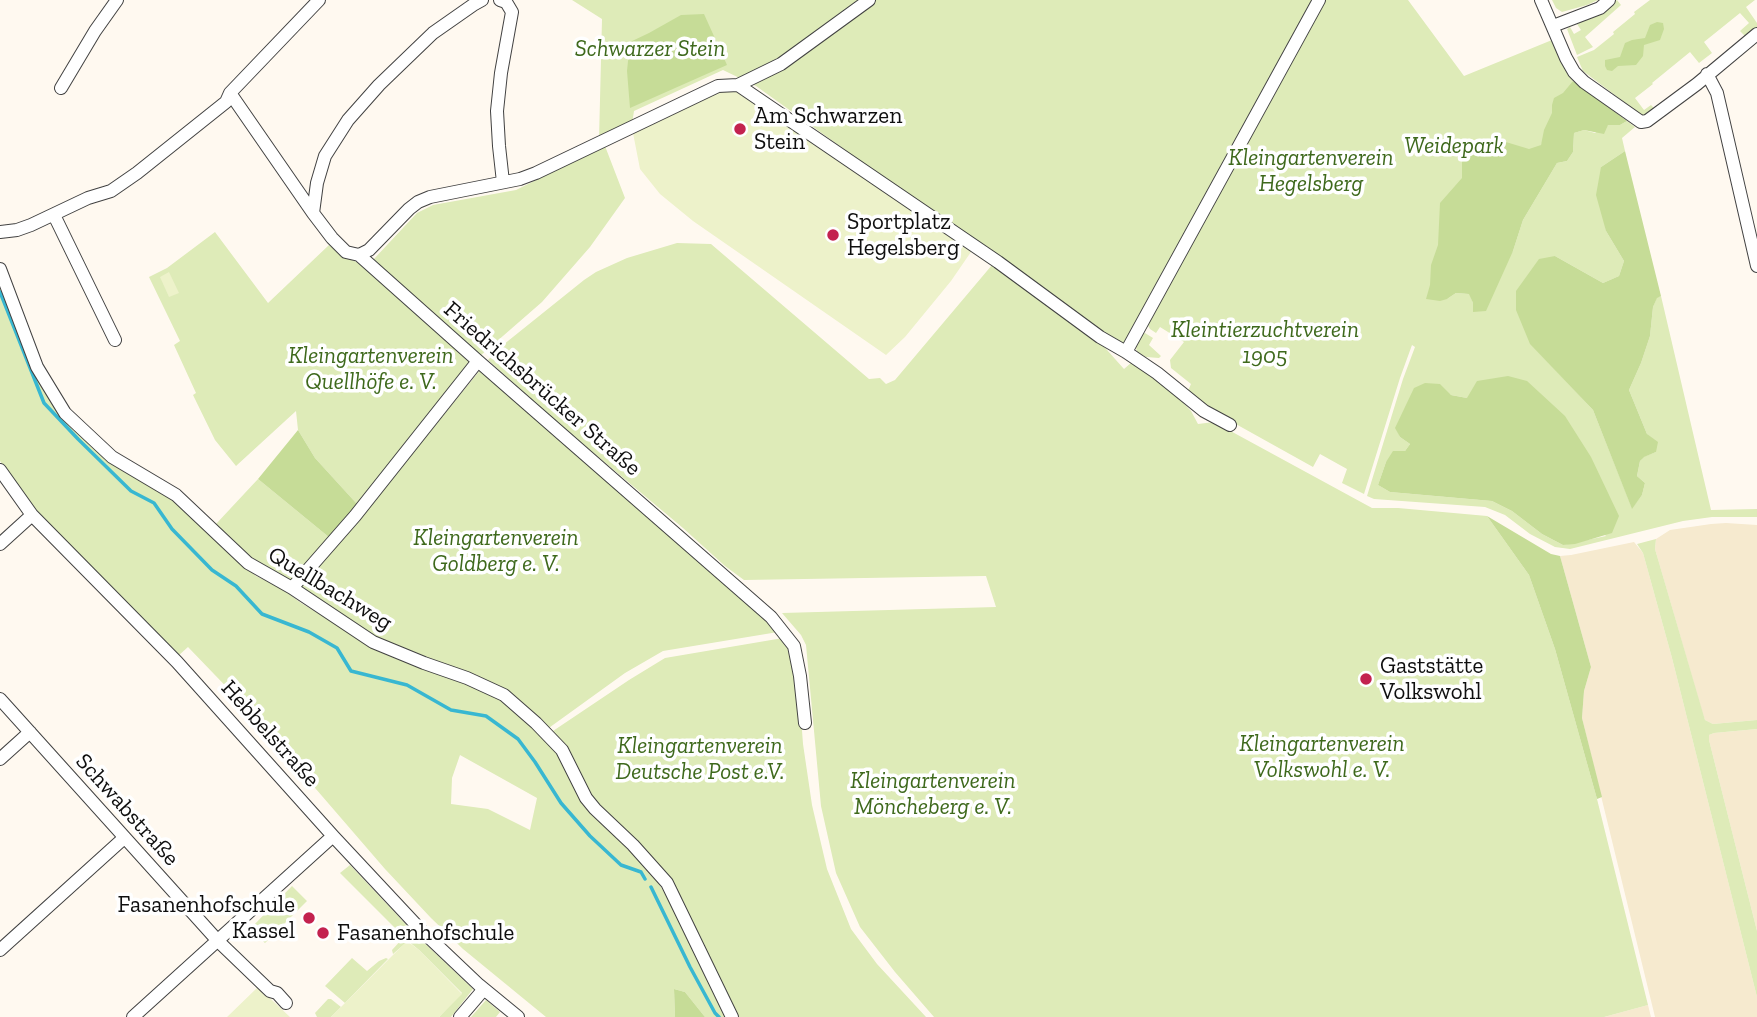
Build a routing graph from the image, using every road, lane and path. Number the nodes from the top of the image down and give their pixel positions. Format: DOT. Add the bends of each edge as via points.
graph roads {
  1 [pos="117,0"];
  2 [pos="318,0"];
  3 [pos="482,0"];
  4 [pos="501,0"];
  5 [pos="869,0"];
  6 [pos="1319,0"];
  7 [pos="1541,0"];
  8 [pos="1609,0"];
  9 [pos="1553,26"];
  10 [pos="1757,34"];
  11 [pos="1707,74"];
  12 [pos="742,83"];
  13 [pos="61,88"];
  14 [pos="230,93"];
  15 [pos="503,182"];
  16 [pos="313,213"];
  17 [pos="54,215"];
  18 [pos="0,232"];
  19 [pos="359,255"];
  20 [pos="1757,266"];
  21 [pos="0,269"];
  22 [pos="115,340"];
  23 [pos="1126,352"];
  24 [pos="478,361"];
  25 [pos="1230,425"];
  26 [pos="0,470"];
  27 [pos="32,515"];
  28 [pos="0,544"];
  29 [pos="292,588"];
  30 [pos="0,699"];
  31 [pos="805,723"];
  32 [pos="30,732"];
  33 [pos="0,759"];
  34 [pos="333,836"];
  35 [pos="124,838"];
  36 [pos="218,941"];
  37 [pos="0,950"];
  38 [pos="484,989"];
  39 [pos="286,1003"];
  40 [pos="133,1017"];
  41 [pos="460,1017"];
  42 [pos="518,1017"];
  43 [pos="732,1017"];
  1 -- 13 [label="street"];
  2 -- 14 [label="street"];
  3 -- 16 [label="street" via="433,33 348,120 325,156"];
  4 -- 15 [label="street" via="512,12 497,111"];
  5 -- 12 [label="street" via="781,64"];
  6 -- 23 [label="street"];
  7 -- 9 [label="street"];
  8 -- 9 [label="street"];
  9 -- 11 [label="street" via="1574,72 1641,122"];
  10 -- 11 [label="street"];
  11 -- 20 [label="street" via="1717,93"];
  12 -- 15 [label="street" via="718,86 536,173"];
  12 -- 23 [label="street"];
  14 -- 16 [label="street, Friedrichsbrücker Straße"];
  14 -- 17 [label="street" via="226,102 120,185"];
  15 -- 19 [label="street" via="418,202"];
  16 -- 19 [label="street, Friedrichsbrücker Straße" via="346,252"];
  17 -- 18 [label="street"];
  17 -- 22 [label="street"];
  19 -- 24 [label="street, Friedrichsbrücker Straße"];
  21 -- 29 [label="street, Quellbachweg" via="37,367 65,413 113,457 176,495 247,563"];
  23 -- 25 [label="street"];
  24 -- 29 [label="street"];
  24 -- 31 [label="street, Friedrichsbrücker Straße" via="771,617 794,646"];
  26 -- 27 [label="street, Hebbelstraße"];
  27 -- 28 [label="street"];
  27 -- 34 [label="street, Hebbelstraße" via="177,662"];
  29 -- 43 [label="street, Quellbachweg" via="373,642 504,695 536,723 562,750 595,809 667,883"];
  30 -- 32 [label="street, Schwabstraße"];
  32 -- 33 [label="street"];
  32 -- 35 [label="street, Schwabstraße"];
  34 -- 36 [label="street"];
  34 -- 38 [label="street, Hebbelstraße"];
  35 -- 36 [label="street, Schwabstraße"];
  35 -- 37 [label="street"];
  36 -- 39 [label="street, Schwabstraße"];
  36 -- 40 [label="street"];
  38 -- 41 [label="street"];
  38 -- 42 [label="street, Hebbelstraße"];
}
